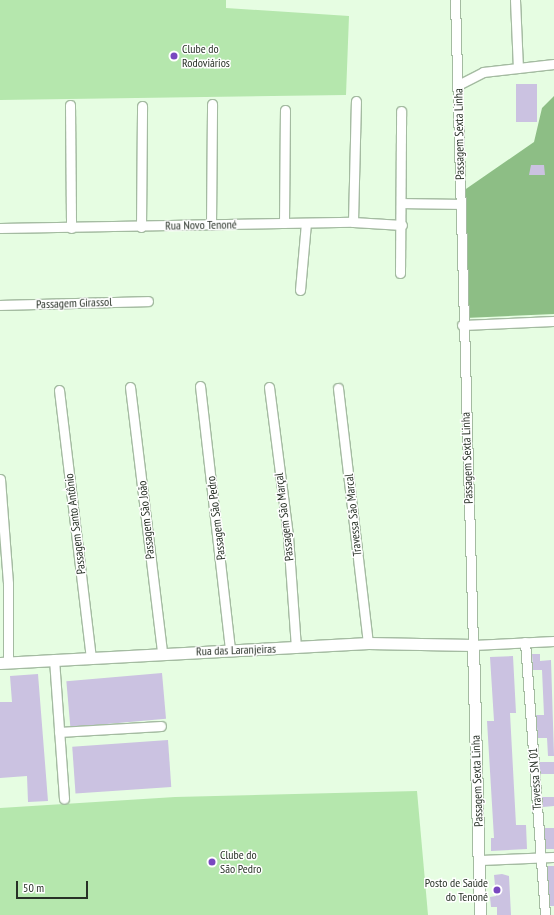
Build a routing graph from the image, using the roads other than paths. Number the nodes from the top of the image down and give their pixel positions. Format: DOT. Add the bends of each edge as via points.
graph roads {
  1 [pos="455,0"];
  2 [pos="516,0"];
  3 [pos="554,64"];
  4 [pos="518,68"];
  5 [pos="458,85"];
  6 [pos="356,101"];
  7 [pos="212,104"];
  8 [pos="70,105"];
  9 [pos="142,106"];
  10 [pos="285,110"];
  11 [pos="401,111"];
  12 [pos="402,203"];
  13 [pos="460,204"];
  14 [pos="353,222"];
  15 [pos="284,223"];
  16 [pos="306,223"];
  17 [pos="211,225"];
  18 [pos="402,225"];
  19 [pos="141,227"];
  20 [pos="0,228"];
  21 [pos="71,228"];
  22 [pos="400,274"];
  23 [pos="300,290"];
  24 [pos="148,301"];
  25 [pos="0,305"];
  26 [pos="554,321"];
  27 [pos="462,325"];
  28 [pos="200,386"];
  29 [pos="130,387"];
  30 [pos="269,387"];
  31 [pos="338,388"];
  32 [pos="59,390"];
  33 [pos="0,479"];
  34 [pos="554,641"];
  35 [pos="525,642"];
  36 [pos="368,643"];
  37 [pos="473,645"];
  38 [pos="296,648"];
  39 [pos="230,650"];
  40 [pos="162,653"];
  41 [pos="91,657"];
  42 [pos="54,659"];
  43 [pos="4,662"];
  44 [pos="161,726"];
  45 [pos="59,732"];
  46 [pos="64,800"];
  47 [pos="541,857"];
  48 [pos="554,857"];
  49 [pos="480,860"];
  50 [pos="480,915"];
  51 [pos="544,915"];
  1 -- 5 [label="street, Passagem Sexta Linha"];
  2 -- 4 [label="street"];
  3 -- 4 [label="street"];
  4 -- 5 [label="street" via="483,72"];
  5 -- 13 [label="street, Passagem Sexta Linha"];
  6 -- 14 [label="street"];
  7 -- 17 [label="street"];
  8 -- 21 [label="street"];
  9 -- 19 [label="street"];
  10 -- 15 [label="street"];
  11 -- 12 [label="street"];
  12 -- 13 [label="street"];
  12 -- 18 [label="street"];
  13 -- 27 [label="street, Passagem Sexta Linha"];
  14 -- 16 [label="street, Rua Novo Tenoné"];
  14 -- 18 [label="street, Rua Novo Tenoné"];
  15 -- 16 [label="street, Rua Novo Tenoné"];
  15 -- 17 [label="street, Rua Novo Tenoné"];
  16 -- 23 [label="street"];
  17 -- 19 [label="street, Rua Novo Tenoné"];
  18 -- 22 [label="street"];
  19 -- 21 [label="street, Rua Novo Tenoné"];
  20 -- 21 [label="street, Rua Novo Tenoné"];
  24 -- 25 [label="street, Passagem Girassol"];
  26 -- 27 [label="street"];
  27 -- 37 [label="street, Passagem Sexta Linha"];
  28 -- 39 [label="street, Passagem São Pedro"];
  29 -- 40 [label="street, Passagem São João"];
  30 -- 38 [label="street, Passagem São Marçal" via="288,536"];
  31 -- 36 [label="street, Travessa São Marcal"];
  32 -- 41 [label="street, Passagem Santo Antônio"];
  33 -- 43 [label="street" via="8,584"];
  34 -- 35 [label="street"];
  35 -- 37 [label="street"];
  35 -- 47 [label="street, Travessa SN 01"];
  36 -- 37 [label="street, Rua das Laranjeiras"];
  36 -- 38 [label="street, Rua das Laranjeiras"];
  37 -- 49 [label="street, Passagem Sexta Linha"];
  38 -- 39 [label="street, Rua das Laranjeiras"];
  39 -- 40 [label="street, Rua das Laranjeiras"];
  40 -- 41 [label="street, Rua das Laranjeiras"];
  41 -- 42 [label="street, Rua das Laranjeiras"];
  42 -- 43 [label="street, Rua das Laranjeiras"];
  42 -- 45 [label="street"];
  44 -- 45 [label="street"];
  45 -- 46 [label="street"];
  47 -- 48 [label="street"];
  47 -- 49 [label="street"];
  47 -- 51 [label="street, Travessa SN 01"];
  49 -- 50 [label="street, Passagem Sexta Linha"];
}
